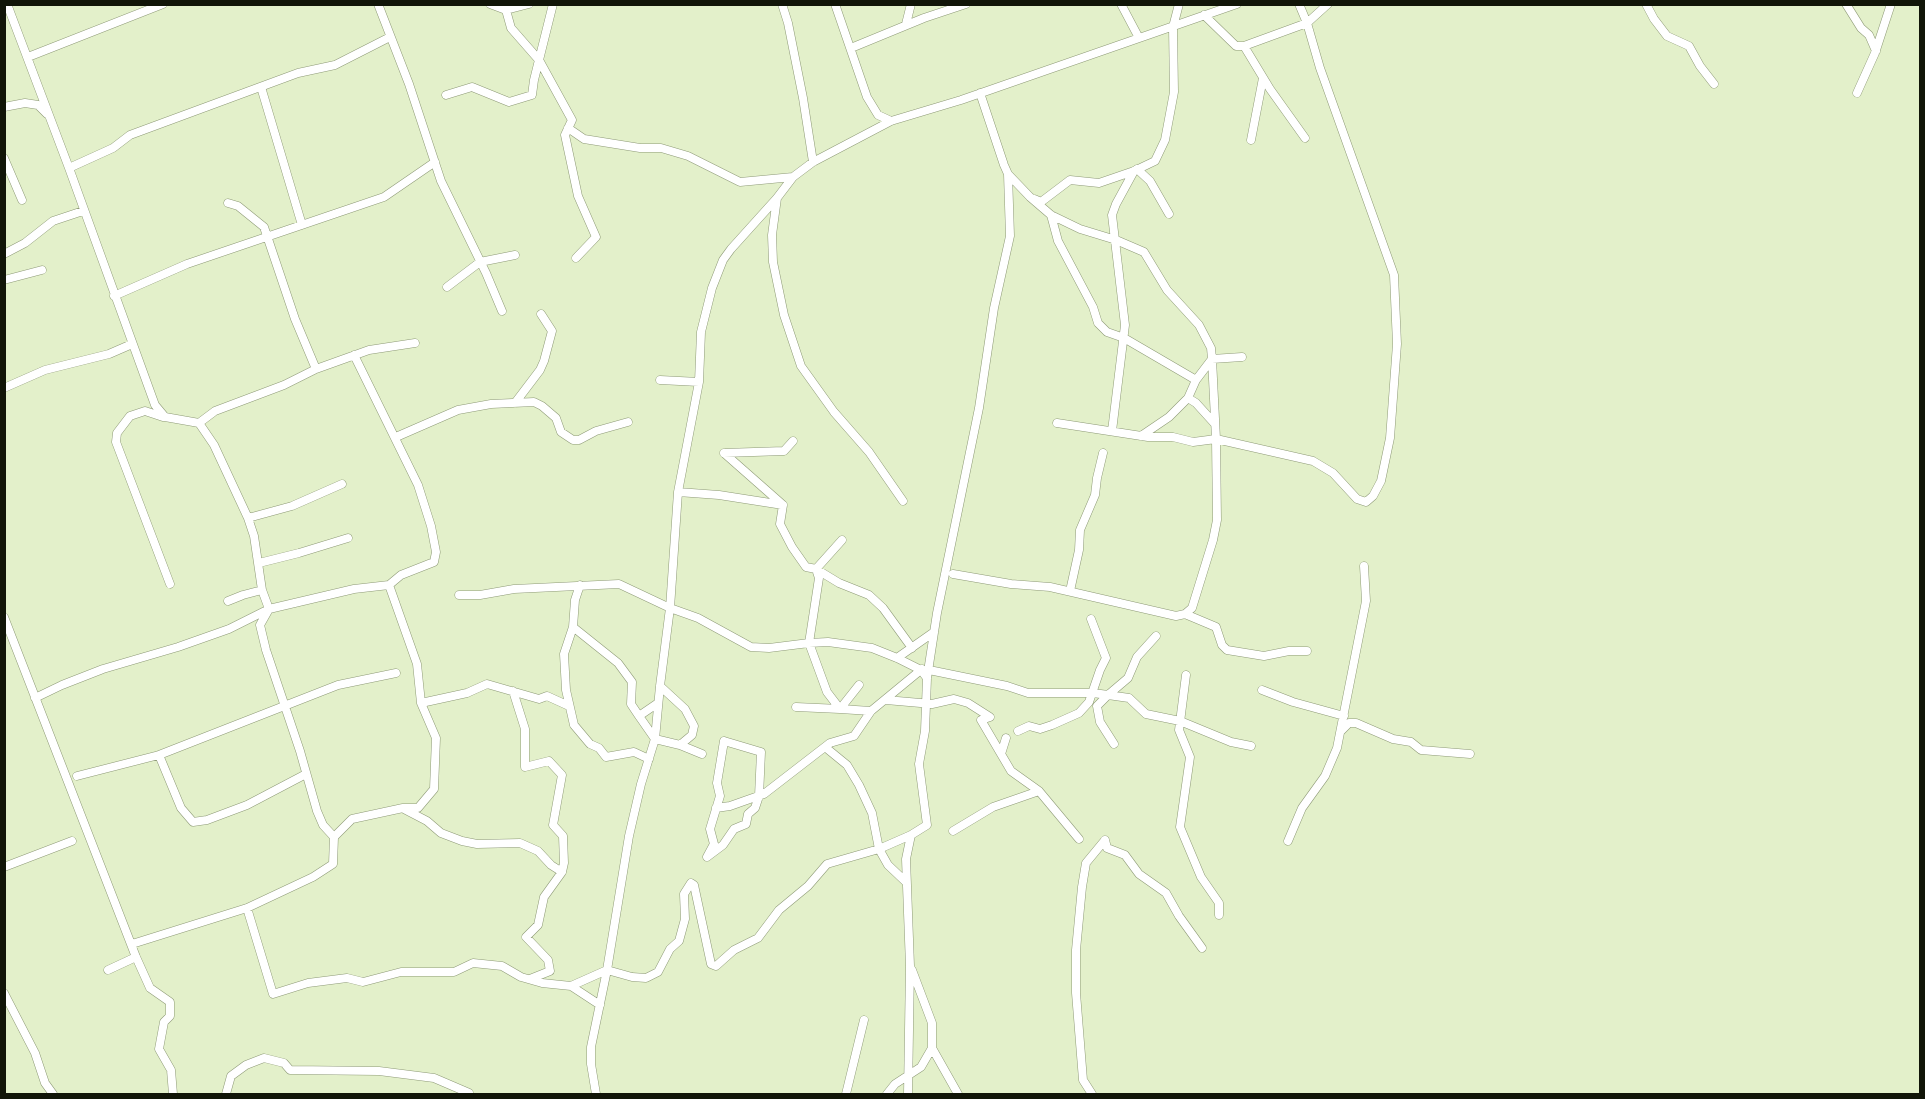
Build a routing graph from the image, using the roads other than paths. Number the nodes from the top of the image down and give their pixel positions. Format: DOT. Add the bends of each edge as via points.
graph roads {
  1 [pos="7,4"];
  2 [pos="163,4"];
  3 [pos="378,4"];
  4 [pos="490,4"];
  5 [pos="529,4"];
  6 [pos="553,4"];
  7 [pos="782,4"];
  8 [pos="835,4"];
  9 [pos="911,4"];
  10 [pos="966,4"];
  11 [pos="1121,4"];
  12 [pos="1179,4"];
  13 [pos="1237,4"];
  14 [pos="1299,4"];
  15 [pos="1646,4"];
  16 [pos="1846,4"];
  17 [pos="1891,4"];
  18 [pos="1325,5"];
  19 [pos="506,10"];
  20 [pos="1204,15"];
  21 [pos="1307,23"];
  22 [pos="906,24"];
  23 [pos="1173,27"];
  24 [pos="390,37"];
  25 [pos="1139,38"];
  26 [pos="1244,46"];
  27 [pos="851,48"];
  28 [pos="1876,51"];
  29 [pos="28,57"];
  30 [pos="539,60"];
  31 [pos="1263,78"];
  32 [pos="1714,84"];
  33 [pos="261,87"];
  34 [pos="980,93"];
  35 [pos="1857,93"];
  36 [pos="446,95"];
  37 [pos="4,107"];
  38 [pos="50,116"];
  39 [pos="891,121"];
  40 [pos="568,128"];
  41 [pos="1305,138"];
  42 [pos="1251,140"];
  43 [pos="4,158"];
  44 [pos="435,162"];
  45 [pos="813,162"];
  46 [pos="69,168"];
  47 [pos="1136,170"];
  48 [pos="1008,174"];
  49 [pos="793,177"];
  50 [pos="1030,197"];
  51 [pos="777,198"];
  52 [pos="22,200"];
  53 [pos="228,202"];
  54 [pos="83,211"];
  55 [pos="1169,213"];
  56 [pos="1051,215"];
  57 [pos="302,225"];
  58 [pos="266,238"];
  59 [pos="1116,240"];
  60 [pos="4,254"];
  61 [pos="515,255"];
  62 [pos="576,258"];
  63 [pos="480,262"];
  64 [pos="42,270"];
  65 [pos="4,280"];
  66 [pos="447,287"];
  67 [pos="114,296"];
  68 [pos="502,312"];
  69 [pos="541,314"];
  70 [pos="1124,338"];
  71 [pos="415,343"];
  72 [pos="132,344"];
  73 [pos="354,355"];
  74 [pos="1242,357"];
  75 [pos="1212,359"];
  76 [pos="316,369"];
  77 [pos="660,380"];
  78 [pos="1196,380"];
  79 [pos="699,382"];
  80 [pos="527,387"];
  81 [pos="4,388"];
  82 [pos="1188,398"];
  83 [pos="534,402"];
  84 [pos="515,403"];
  85 [pos="165,417"];
  86 [pos="628,422"];
  87 [pos="199,423"];
  88 [pos="1057,423"];
  89 [pos="1215,424"];
  90 [pos="1112,431"];
  91 [pos="1141,436"];
  92 [pos="396,437"];
  93 [pos="1216,439"];
  94 [pos="794,441"];
  95 [pos="1103,453"];
  96 [pos="342,484"];
  97 [pos="678,492"];
  98 [pos="903,501"];
  99 [pos="783,505"];
  100 [pos="248,518"];
  101 [pos="348,538"];
  102 [pos="842,540"];
  103 [pos="259,562"];
  104 [pos="1364,566"];
  105 [pos="816,569"];
  106 [pos="953,574"];
  107 [pos="170,584"];
  108 [pos="388,585"];
  109 [pos="580,585"];
  110 [pos="262,590"];
  111 [pos="1070,591"];
  112 [pos="459,595"];
  113 [pos="228,602"];
  114 [pos="670,608"];
  115 [pos="269,609"];
  116 [pos="1185,614"];
  117 [pos="4,617"];
  118 [pos="1091,619"];
  119 [pos="573,627"];
  120 [pos="934,632"];
  121 [pos="1156,636"];
  122 [pos="809,642"];
  123 [pos="912,648"];
  124 [pos="1307,651"];
  125 [pos="897,658"];
  126 [pos="926,670"];
  127 [pos="396,672"];
  128 [pos="1186,675"];
  129 [pos="660,686"];
  130 [pos="859,686"];
  131 [pos="1262,690"];
  132 [pos="513,691"];
  133 [pos="1093,693"];
  134 [pos="1108,695"];
  135 [pos="35,698"];
  136 [pos="886,700"];
  137 [pos="421,703"];
  138 [pos="658,703"];
  139 [pos="925,703"];
  140 [pos="285,706"];
  141 [pos="570,706"];
  142 [pos="796,707"];
  143 [pos="840,709"];
  144 [pos="872,711"];
  145 [pos="639,716"];
  146 [pos="1344,716"];
  147 [pos="1180,721"];
  148 [pos="1341,730"];
  149 [pos="1018,731"];
  150 [pos="1006,738"];
  151 [pos="655,739"];
  152 [pos="1114,744"];
  153 [pos="680,745"];
  154 [pos="1251,746"];
  155 [pos="825,747"];
  156 [pos="702,754"];
  157 [pos="1001,754"];
  158 [pos="1470,754"];
  159 [pos="159,755"];
  160 [pos="649,759"];
  161 [pos="306,774"];
  162 [pos="77,776"];
  163 [pos="1040,791"];
  164 [pos="759,796"];
  165 [pos="403,808"];
  166 [pos="716,808"];
  167 [pos="953,831"];
  168 [pos="911,835"];
  169 [pos="334,837"];
  170 [pos="1079,839"];
  171 [pos="72,841"];
  172 [pos="1288,842"];
  173 [pos="879,849"];
  174 [pos="4,867"];
  175 [pos="562,872"];
  176 [pos="906,882"];
  177 [pos="247,908"];
  178 [pos="1219,915"];
  179 [pos="132,944"];
  180 [pos="1202,948"];
  181 [pos="136,957"];
  182 [pos="910,966"];
  183 [pos="108,970"];
  184 [pos="607,970"];
  185 [pos="529,980"];
  186 [pos="571,986"];
  187 [pos="4,993"];
  188 [pos="600,1005"];
  189 [pos="864,1020"];
  190 [pos="932,1048"];
  191 [pos="908,1075"];
  192 [pos="469,1093"];
  193 [pos="52,1095"];
  194 [pos="173,1095"];
  195 [pos="226,1095"];
  196 [pos="596,1095"];
  197 [pos="846,1095"];
  198 [pos="887,1095"];
  199 [pos="908,1095"];
  200 [pos="958,1095"];
  201 [pos="1092,1095"];
  1 -- 29 [label="street"];
  2 -- 29 [label="street"];
  3 -- 24 [label="street"];
  4 -- 19 [label="street"];
  5 -- 19 [label="street"];
  6 -- 30 [label="street"];
  7 -- 45 [label="street"];
  8 -- 27 [label="street"];
  9 -- 22 [label="street"];
  10 -- 22 [label="street"];
  11 -- 25 [label="street"];
  12 -- 23 [label="street"];
  13 -- 20 [label="street"];
  14 -- 21 [label="street"];
  15 -- 32 [label="street" via="1667,36 1689,46"];
  16 -- 28 [label="street"];
  17 -- 28 [label="street"];
  18 -- 21 [label="street"];
  19 -- 30 [label="street" via="511,28"];
  20 -- 23 [label="street"];
  20 -- 26 [label="street" via="1236,46"];
  21 -- 26 [label="street"];
  21 -- 93 [label="street" via="1394,275 1397,345 1390,438 1381,481 1370,499 1362,502 1333,473 1313,461"];
  22 -- 27 [label="street"];
  23 -- 25 [label="street"];
  23 -- 47 [label="street" via="1174,92 1165,140 1155,161"];
  24 -- 33 [label="street" via="335,65"];
  24 -- 44 [label="street"];
  25 -- 34 [label="street"];
  26 -- 31 [label="street"];
  27 -- 39 [label="street" via="867,97 878,115"];
  28 -- 35 [label="street"];
  29 -- 38 [label="street"];
  30 -- 36 [label="street" via="532,95 509,102 472,87"];
  30 -- 40 [label="street" via="572,120"];
  31 -- 41 [label="street"];
  31 -- 42 [label="street"];
  33 -- 46 [label="street" via="130,135 113,148"];
  33 -- 57 [label="street"];
  34 -- 39 [label="street"];
  34 -- 48 [label="street"];
  37 -- 38 [label="street" via="38,105"];
  38 -- 46 [label="street"];
  39 -- 45 [label="street"];
  40 -- 49 [label="street" via="584,139 661,148 688,156 740,182"];
  40 -- 62 [label="street" via="565,135 578,196 596,237"];
  43 -- 52 [label="street"];
  44 -- 57 [label="street" via="384,197"];
  44 -- 63 [label="street"];
  45 -- 49 [label="street"];
  46 -- 54 [label="street"];
  47 -- 50 [label="street" via="1099,183 1070,180 1041,202"];
  47 -- 55 [label="street" via="1150,181"];
  47 -- 59 [label="street" via="1112,215"];
  48 -- 50 [label="street"];
  48 -- 120 [label="street" via="1010,236"];
  49 -- 51 [label="street"];
  50 -- 56 [label="street"];
  51 -- 79 [label="street" via="731,249 716,274 701,332"];
  51 -- 98 [label="street" via="773,262 784,315 801,366"];
  53 -- 58 [label="street" via="264,227"];
  54 -- 60 [label="street" via="53,221"];
  54 -- 67 [label="street"];
  56 -- 59 [label="street"];
  56 -- 70 [label="street" via="1058,241 1094,307 1098,323 1107,332"];
  57 -- 58 [label="street"];
  58 -- 67 [label="street" via="187,264"];
  58 -- 76 [label="street"];
  59 -- 70 [label="street"];
  59 -- 75 [label="street" via="1146,255 1167,290 1199,325"];
  61 -- 63 [label="street"];
  63 -- 66 [label="street"];
  63 -- 68 [label="street"];
  64 -- 65 [label="street"];
  67 -- 72 [label="street"];
  69 -- 80 [label="street" via="552,331 540,370"];
  70 -- 78 [label="street"];
  70 -- 90 [label="street"];
  71 -- 73 [label="street"];
  72 -- 81 [label="street" via="45,370"];
  72 -- 85 [label="street" via="155,405"];
  73 -- 76 [label="street"];
  73 -- 92 [label="street"];
  74 -- 75 [label="street"];
  75 -- 78 [label="street"];
  75 -- 89 [label="street"];
  76 -- 87 [label="street" via="215,411"];
  77 -- 79 [label="street"];
  78 -- 82 [label="street"];
  79 -- 97 [label="street"];
  80 -- 83 [label="street"];
  80 -- 84 [label="street"];
  82 -- 89 [label="street"];
  82 -- 91 [label="street"];
  83 -- 84 [label="street"];
  83 -- 86 [label="street" via="556,418 561,432 573,440"];
  84 -- 92 [label="street" via="458,410"];
  85 -- 87 [label="street"];
  85 -- 107 [label="street" via="145,411 130,416 117,433 116,442"];
  87 -- 100 [label="street" via="214,445"];
  88 -- 90 [label="street"];
  89 -- 93 [label="street"];
  90 -- 91 [label="street"];
  91 -- 93 [label="street" via="1194,442"];
  92 -- 108 [label="street" via="424,500 436,552 434,562"];
  93 -- 116 [label="street" via="1217,519 1194,603"];
  94 -- 99 [label="street" via="784,451 724,453"];
  95 -- 111 [label="street" via="1095,495 1080,530"];
  96 -- 100 [label="street" via="292,506"];
  97 -- 99 [label="street"];
  97 -- 114 [label="street"];
  99 -- 105 [label="street" via="780,524 806,567"];
  100 -- 103 [label="street"];
  101 -- 103 [label="street"];
  102 -- 105 [label="street"];
  103 -- 110 [label="street"];
  104 -- 146 [label="street" via="1366,601"];
  105 -- 122 [label="street" via="819,578"];
  105 -- 123 [label="street" via="869,595"];
  106 -- 111 [label="street"];
  108 -- 115 [label="street"];
  108 -- 137 [label="street" via="417,664"];
  109 -- 112 [label="street"];
  109 -- 114 [label="street" via="622,585"];
  109 -- 119 [label="street"];
  110 -- 113 [label="street"];
  110 -- 115 [label="street"];
  111 -- 116 [label="street" via="1176,616"];
  114 -- 122 [label="street" via="752,647"];
  114 -- 129 [label="street"];
  115 -- 135 [label="street" via="229,629 103,669"];
  115 -- 140 [label="street" via="260,625"];
  116 -- 124 [label="street" via="1216,627 1224,647 1230,651 1264,656"];
  117 -- 135 [label="street"];
  118 -- 133 [label="street" via="1106,658"];
  119 -- 141 [label="street" via="564,654"];
  119 -- 145 [label="street" via="618,663 632,682 631,704"];
  120 -- 123 [label="street"];
  120 -- 126 [label="street"];
  121 -- 134 [label="street" via="1137,657 1128,678"];
  122 -- 125 [label="street" via="873,648"];
  122 -- 143 [label="street" via="827,692"];
  123 -- 125 [label="street"];
  125 -- 126 [label="street"];
  126 -- 133 [label="street" via="1028,693"];
  126 -- 136 [label="street"];
  126 -- 139 [label="street"];
  127 -- 140 [label="street" via="338,685"];
  128 -- 147 [label="street"];
  129 -- 138 [label="street"];
  129 -- 153 [label="street" via="685,709 694,726 692,735"];
  130 -- 143 [label="street"];
  131 -- 146 [label="street"];
  132 -- 137 [label="street" via="487,684 467,693"];
  132 -- 141 [label="street" via="539,699 547,696"];
  132 -- 175 [label="street" via="525,729 525,767 549,761 562,775 554,825 563,836"];
  133 -- 134 [label="street"];
  133 -- 149 [label="street" via="1079,713 1040,729 1029,726"];
  134 -- 147 [label="street" via="1129,698 1146,714"];
  134 -- 152 [label="street" via="1096,706 1100,722"];
  135 -- 179 [label="street"];
  136 -- 139 [label="street"];
  136 -- 144 [label="street"];
  137 -- 165 [label="street" via="436,738 434,789 418,808"];
  138 -- 145 [label="street"];
  138 -- 151 [label="street"];
  139 -- 157 [label="street" via="954,699 984,712 990,718 981,721"];
  139 -- 168 [label="street" via="919,771 927,825"];
  140 -- 159 [label="street"];
  140 -- 161 [label="street"];
  141 -- 160 [label="street" via="574,724 606,757 634,753"];
  142 -- 143 [label="street"];
  143 -- 144 [label="street"];
  144 -- 155 [label="street" via="854,736"];
  145 -- 151 [label="street"];
  146 -- 148 [label="street"];
  147 -- 154 [label="street"];
  147 -- 178 [label="street" via="1179,730 1190,757 1180,827 1201,877 1219,903"];
  148 -- 158 [label="street" via="1356,723 1393,739 1411,742 1421,750"];
  148 -- 172 [label="street" via="1325,776 1302,808"];
  150 -- 157 [label="street"];
  151 -- 153 [label="street"];
  151 -- 160 [label="street"];
  153 -- 156 [label="street"];
  155 -- 164 [label="street"];
  155 -- 173 [label="street" via="847,765 859,785 872,813"];
  157 -- 163 [label="street" via="1011,771"];
  159 -- 161 [label="street" via="181,808 194,822 246,805"];
  159 -- 162 [label="street"];
  160 -- 184 [label="street" via="629,836"];
  161 -- 169 [label="street" via="323,825"];
  163 -- 167 [label="street" via="993,807"];
  163 -- 170 [label="street"];
  164 -- 166 [label="street"];
  164 -- 166 [label="street" via="746,824 734,829 707,857 714,844 710,829"];
  164 -- 166 [label="street" via="761,752 724,741"];
  165 -- 169 [label="street" via="352,819"];
  165 -- 175 [label="street" via="462,842 520,843 538,851"];
  168 -- 173 [label="street"];
  168 -- 176 [label="street"];
  169 -- 177 [label="street" via="333,864"];
  171 -- 174 [label="street"];
  173 -- 176 [label="street" via="888,865"];
  173 -- 184 [label="street" via="825,866 779,910 758,938 734,950 716,966 711,964 691,883 684,894 681,938 658,972 639,978"];
  175 -- 185 [label="street" via="544,897 538,925 526,937 548,960 550,971"];
  176 -- 182 [label="street"];
  177 -- 179 [label="street"];
  177 -- 185 [label="street" via="273,994 308,983 347,978 363,982 401,972 454,972 473,963 502,966"];
  179 -- 181 [label="street"];
  180 -- 201 [label="street" via="1166,893 1139,874 1125,855 1107,848 1105,840 1086,863 1076,950 1083,1080"];
  181 -- 183 [label="street"];
  181 -- 194 [label="street" via="150,988 171,1002 159,1048 171,1070"];
  182 -- 190 [label="street" via="932,1023"];
  182 -- 191 [label="street"];
  184 -- 186 [label="street"];
  184 -- 188 [label="street"];
  185 -- 186 [label="street"];
  186 -- 188 [label="street"];
  187 -- 193 [label="street"];
  188 -- 196 [label="street" via="590,1051"];
  189 -- 197 [label="street"];
  190 -- 191 [label="street" via="924,1064"];
  190 -- 200 [label="street"];
  191 -- 198 [label="street"];
  191 -- 199 [label="street"];
  192 -- 195 [label="street" via="434,1078 379,1071 290,1070 284,1063 264,1058 231,1076"];
}
